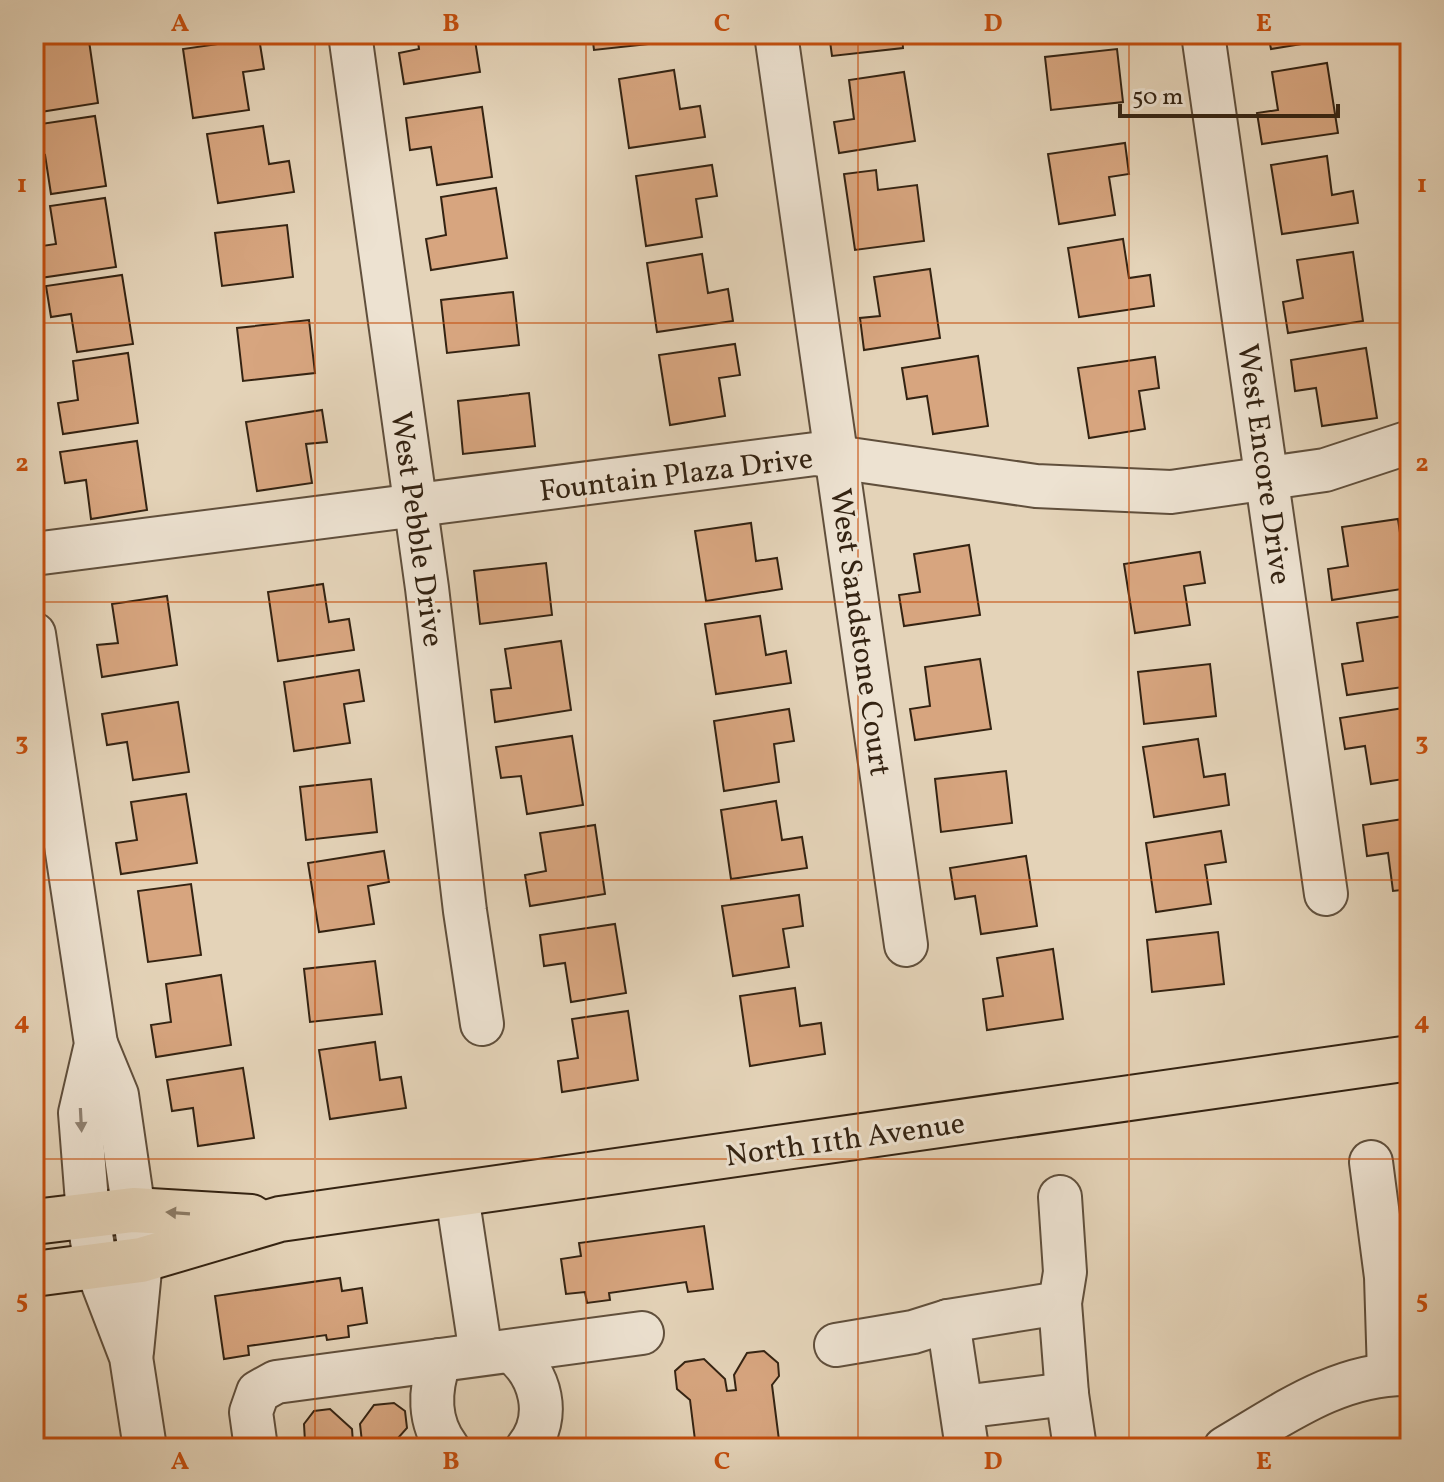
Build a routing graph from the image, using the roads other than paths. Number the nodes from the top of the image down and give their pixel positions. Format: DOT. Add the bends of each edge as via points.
graph roads {
  1 [pos="350,34"];
  2 [pos="776,34"];
  3 [pos="1203,34"];
  4 [pos="1410,442"];
  5 [pos="836,457"];
  6 [pos="1268,479"];
  7 [pos="416,506"];
  8 [pos="34,554"];
  9 [pos="34,634"];
  10 [pos="1326,894"];
  11 [pos="906,945"];
  12 [pos="482,1024"];
  13 [pos="96,1044"];
  14 [pos="1410,1058"];
  15 [pos="1371,1162"];
  16 [pos="457,1195"];
  17 [pos="1060,1197"];
  18 [pos="133,1210"];
  19 [pos="88,1215"];
  20 [pos="280,1219"];
  21 [pos="34,1222"];
  22 [pos="141,1260"];
  23 [pos="96,1266"];
  24 [pos="34,1274"];
  25 [pos="1060,1303"];
  26 [pos="948,1321"];
  27 [pos="642,1333"];
  28 [pos="836,1345"];
  29 [pos="496,1352"];
  30 [pos="131,1357"];
  31 [pos="440,1360"];
  32 [pos="1399,1374"];
  33 [pos="1067,1394"];
  34 [pos="962,1407"];
  35 [pos="145,1448"];
  36 [pos="256,1448"];
  37 [pos="448,1448"];
  38 [pos="527,1448"];
  39 [pos="967,1448"];
  40 [pos="1075,1448"];
  41 [pos="1225,1448"];
  1 -- 7 [label="street, West Pebble Drive"];
  2 -- 5 [label="street, West Sandstone Court"];
  3 -- 6 [label="street, West Encore Drive"];
  4 -- 6 [label="street, Fountain Plaza Drive" via="1325,470"];
  5 -- 6 [label="street, Fountain Plaza Drive" via="1036,486 1143,492 1201,490"];
  5 -- 7 [label="street, Fountain Plaza Drive" via="815,454"];
  5 -- 11 [label="street, West Sandstone Court"];
  6 -- 10 [label="street, West Encore Drive"];
  7 -- 8 [label="street, Fountain Plaza Drive"];
  7 -- 12 [label="street, West Pebble Drive"];
  9 -- 13 [label="street"];
  13 -- 18 [label="street" via="117,1095"];
  13 -- 19 [label="street, one-way" via="80,1113"];
  14 -- 16 [label="main road, North 11th Avenue"];
  15 -- 32 [label="street"];
  16 -- 20 [label="main road, North 11th Avenue"];
  16 -- 29 [label="street"];
  17 -- 25 [label="street" via="1065,1272"];
  18 -- 19 [label="main road, North 11th Avenue"];
  20 -- 18 [label="main road, North 11th Avenue, one-way"];
  18 -- 22 [label="street"];
  19 -- 21 [label="main road, North 11th Avenue"];
  19 -- 23 [label="street"];
  20 -- 22 [label="main road, North 11th Avenue"];
  22 -- 23 [label="main road, North 11th Avenue"];
  22 -- 30 [label="street"];
  23 -- 24 [label="main road, North 11th Avenue"];
  23 -- 30 [label="street"];
  25 -- 26 [label="street"];
  25 -- 33 [label="street"];
  26 -- 28 [label="street"];
  26 -- 34 [label="street"];
  27 -- 29 [label="street"];
  29 -- 31 [label="street"];
  29 -- 38 [label="street" via="524,1361 542,1396 537,1436"];
  30 -- 35 [label="street"];
  31 -- 36 [label="street" via="276,1382 258,1392 251,1412"];
  31 -- 37 [label="street" via="431,1396 434,1423"];
  32 -- 41 [label="street" via="1317,1393"];
  33 -- 34 [label="street"];
  33 -- 40 [label="street"];
  34 -- 39 [label="street"];
}
